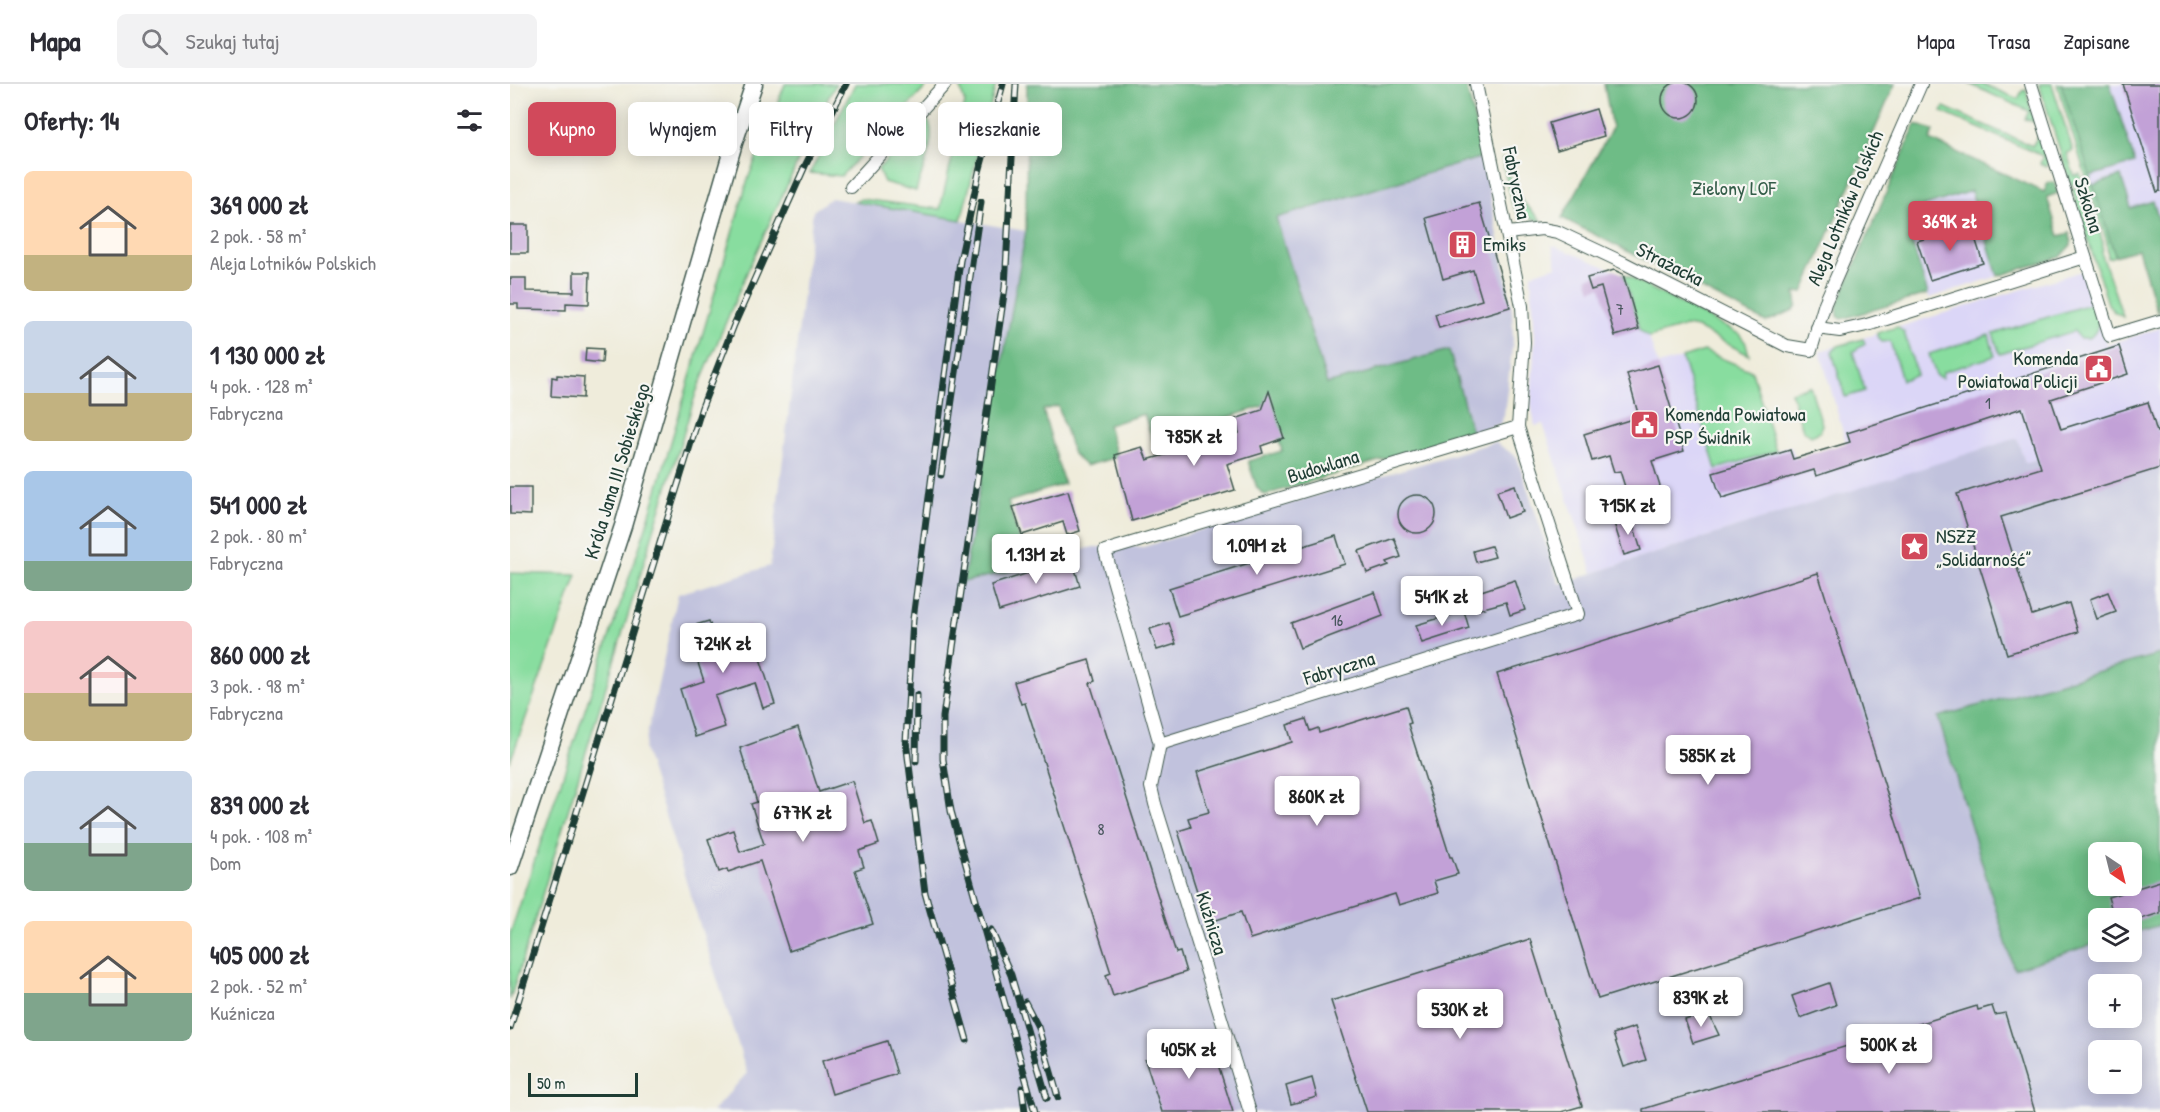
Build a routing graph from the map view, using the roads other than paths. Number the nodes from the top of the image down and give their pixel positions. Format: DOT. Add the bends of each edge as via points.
graph roads {
  1 [pos="754,84"];
  2 [pos="945,84"];
  3 [pos="1476,84"];
  4 [pos="1921,84"];
  5 [pos="2031,84"];
  6 [pos="852,187"];
  7 [pos="1508,233"];
  8 [pos="2085,257"];
  9 [pos="2160,321"];
  10 [pos="1817,328"];
  11 [pos="1811,350"];
  12 [pos="1518,427"];
  13 [pos="1160,744"];
  14 [pos="510,867"];
  15 [pos="1250,1112"];
  1 -- 14 [label="main road, Króla Jana III Sobieskiego" via="614,553"];
  2 -- 6 [label="street"];
  3 -- 7 [label="street, Fabryczna"];
  4 -- 10 [label="street, Aleja Lotników Polskich"];
  5 -- 8 [label="street, Szkolna"];
  7 -- 11 [label="street, Strażacka" via="1542,229 1558,232 1787,346"];
  7 -- 12 [label="street, Fabryczna" via="1522,306 1524,342"];
  8 -- 9 [label="street, Szkolna" via="2110,336"];
  8 -- 10 [label="street" via="1867,325 1840,331"];
  10 -- 11 [label="street, Aleja Lotników Polskich"];
  12 -- 13 [label="street, Budowlana" via="1105,552"];
  12 -- 13 [label="street, Fabryczna" via="1578,614"];
  13 -- 15 [label="street, Kuźnicza" via="1151,786 1155,804"];
}
